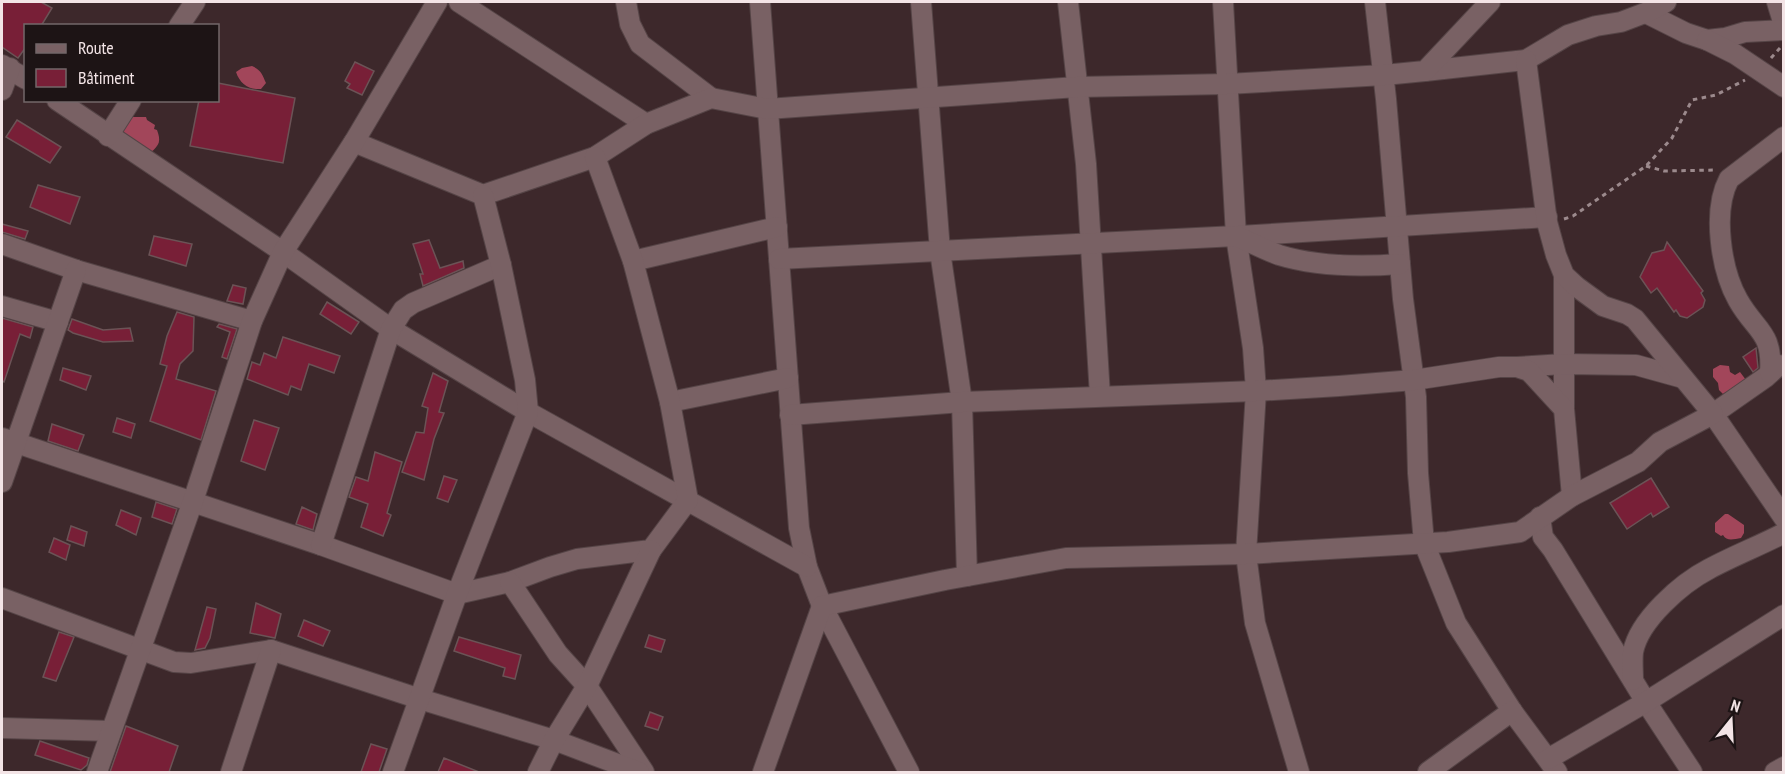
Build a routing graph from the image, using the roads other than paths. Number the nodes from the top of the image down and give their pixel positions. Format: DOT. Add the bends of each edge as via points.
graph roads {
  1 [pos="195,2"];
  2 [pos="437,2"];
  3 [pos="459,2"];
  4 [pos="626,2"];
  5 [pos="921,2"];
  6 [pos="1068,2"];
  7 [pos="1223,2"];
  8 [pos="1376,2"];
  9 [pos="1490,2"];
  10 [pos="1666,2"];
  11 [pos="1777,2"];
  12 [pos="758,3"];
  13 [pos="1647,13"];
  14 [pos="180,24"];
  15 [pos="1784,25"];
  16 [pos="1784,30"];
  17 [pos="1707,40"];
  18 [pos="1526,60"];
  19 [pos="12,71"];
  20 [pos="1425,71"];
  21 [pos="1384,75"];
  22 [pos="1227,84"];
  23 [pos="1077,87"];
  24 [pos="1784,87"];
  25 [pos="2,90"];
  26 [pos="711,98"];
  27 [pos="928,99"];
  28 [pos="60,102"];
  29 [pos="130,102"];
  30 [pos="767,109"];
  31 [pos="646,124"];
  32 [pos="108,136"];
  33 [pos="1784,137"];
  34 [pos="354,142"];
  35 [pos="595,157"];
  36 [pos="483,195"];
  37 [pos="1547,219"];
  38 [pos="1397,226"];
  39 [pos="777,227"];
  40 [pos="1236,236"];
  41 [pos="1091,243"];
  42 [pos="2,244"];
  43 [pos="940,251"];
  44 [pos="283,252"];
  45 [pos="779,259"];
  46 [pos="633,261"];
  47 [pos="1400,264"];
  48 [pos="501,265"];
  49 [pos="76,270"];
  50 [pos="1564,275"];
  51 [pos="2,306"];
  52 [pos="252,321"];
  53 [pos="58,322"];
  54 [pos="391,329"];
  55 [pos="1564,364"];
  56 [pos="1517,367"];
  57 [pos="1777,367"];
  58 [pos="788,378"];
  59 [pos="1683,378"];
  60 [pos="1414,380"];
  61 [pos="1256,391"];
  62 [pos="1100,396"];
  63 [pos="670,402"];
  64 [pos="962,402"];
  65 [pos="1564,409"];
  66 [pos="528,412"];
  67 [pos="1713,414"];
  68 [pos="790,415"];
  69 [pos="8,440"];
  70 [pos="2,482"];
  71 [pos="1572,496"];
  72 [pos="688,500"];
  73 [pos="193,501"];
  74 [pos="1540,517"];
  75 [pos="1784,518"];
  76 [pos="1784,533"];
  77 [pos="1424,543"];
  78 [pos="321,545"];
  79 [pos="651,550"];
  80 [pos="1246,555"];
  81 [pos="807,567"];
  82 [pos="967,576"];
  83 [pos="510,582"];
  84 [pos="457,594"];
  85 [pos="2,598"];
  86 [pos="822,606"];
  87 [pos="1784,615"];
  88 [pos="140,649"];
  89 [pos="271,650"];
  90 [pos="1633,680"];
  91 [pos="587,686"];
  92 [pos="420,699"];
  93 [pos="1646,702"];
  94 [pos="1512,711"];
  95 [pos="2,729"];
  96 [pos="111,731"];
  97 [pos="554,740"];
  98 [pos="1553,766"];
  99 [pos="1784,767"];
  100 [pos="97,772"];
  101 [pos="231,772"];
  102 [pos="393,772"];
  103 [pos="538,772"];
  104 [pos="641,772"];
  105 [pos="763,772"];
  106 [pos="909,772"];
  107 [pos="1299,772"];
  108 [pos="1428,772"];
  109 [pos="1692,772"];
  110 [pos="1775,772"];
  1 -- 14 [label="street"];
  2 -- 34 [label="street"];
  3 -- 31 [label="street"];
  4 -- 26 [label="street" via="630,24 640,44"];
  5 -- 27 [label="street"];
  6 -- 23 [label="street"];
  7 -- 22 [label="street"];
  8 -- 21 [label="street"];
  9 -- 20 [label="street"];
  10 -- 13 [label="street"];
  11 -- 15 [label="street"];
  12 -- 30 [label="street"];
  13 -- 17 [label="street"];
  13 -- 18 [label="street" via="1568,35"];
  16 -- 17 [label="street" via="1745,32"];
  17 -- 24 [label="street"];
  18 -- 20 [label="street"];
  18 -- 37 [label="street"];
  19 -- 25 [label="street"];
  20 -- 21 [label="street"];
  21 -- 22 [label="street"];
  21 -- 38 [label="street"];
  22 -- 23 [label="street"];
  22 -- 40 [label="street"];
  23 -- 27 [label="street"];
  23 -- 41 [label="street"];
  26 -- 30 [label="street"];
  26 -- 31 [label="street"];
  27 -- 30 [label="street"];
  27 -- 43 [label="street"];
  28 -- 32 [label="street"];
  29 -- 32 [label="street"];
  30 -- 39 [label="street"];
  31 -- 35 [label="street"];
  32 -- 44 [label="street"];
  33 -- 57 [label="street" via="1734,174 1725,187 1721,204 1726,269 1739,302 1768,340"];
  34 -- 36 [label="street"];
  34 -- 44 [label="street"];
  35 -- 36 [label="street"];
  35 -- 46 [label="street"];
  36 -- 48 [label="street"];
  37 -- 38 [label="street"];
  37 -- 50 [label="street"];
  38 -- 40 [label="street"];
  38 -- 47 [label="street"];
  39 -- 45 [label="street"];
  39 -- 46 [label="street"];
  40 -- 41 [label="street"];
  40 -- 47 [label="street" via="1279,255 1305,260 1353,267"];
  40 -- 61 [label="street"];
  41 -- 43 [label="street"];
  41 -- 62 [label="street"];
  42 -- 49 [label="street"];
  43 -- 45 [label="street"];
  43 -- 64 [label="street"];
  44 -- 52 [label="street"];
  44 -- 54 [label="street"];
  45 -- 58 [label="street"];
  46 -- 63 [label="street"];
  47 -- 60 [label="street"];
  48 -- 54 [label="street" via="413,303 403,310"];
  48 -- 66 [label="street"];
  49 -- 52 [label="street"];
  49 -- 53 [label="street"];
  50 -- 55 [label="street"];
  50 -- 59 [label="street" via="1604,306 1635,319"];
  51 -- 53 [label="street"];
  52 -- 73 [label="street"];
  53 -- 69 [label="street"];
  54 -- 66 [label="street"];
  54 -- 78 [label="street"];
  55 -- 56 [label="street"];
  55 -- 59 [label="street" via="1636,365"];
  55 -- 65 [label="street"];
  56 -- 60 [label="street"];
  56 -- 65 [label="street" via="1529,372"];
  57 -- 67 [label="street"];
  58 -- 63 [label="street"];
  58 -- 68 [label="street"];
  59 -- 67 [label="street"];
  60 -- 61 [label="street"];
  60 -- 77 [label="street"];
  61 -- 62 [label="street"];
  61 -- 80 [label="street"];
  62 -- 64 [label="street"];
  63 -- 72 [label="street"];
  64 -- 68 [label="street"];
  64 -- 82 [label="street"];
  65 -- 71 [label="street"];
  66 -- 72 [label="street"];
  66 -- 84 [label="street"];
  67 -- 71 [label="street" via="1659,442 1638,462"];
  67 -- 75 [label="street"];
  68 -- 81 [label="street" via="799,528"];
  69 -- 70 [label="street"];
  69 -- 73 [label="street"];
  71 -- 74 [label="street"];
  72 -- 79 [label="street"];
  72 -- 81 [label="street"];
  73 -- 78 [label="street"];
  73 -- 88 [label="street"];
  74 -- 77 [label="street" via="1520,532"];
  74 -- 90 [label="street" via="1543,537"];
  76 -- 90 [label="street" via="1707,569 1654,614 1643,627 1633,651"];
  77 -- 80 [label="street"];
  77 -- 94 [label="street" via="1456,623"];
  78 -- 84 [label="street"];
  79 -- 83 [label="street" via="578,559"];
  79 -- 91 [label="street"];
  80 -- 82 [label="street" via="1066,558"];
  80 -- 107 [label="street" via="1255,623"];
  81 -- 86 [label="street"];
  82 -- 86 [label="street"];
  83 -- 84 [label="street"];
  83 -- 91 [label="street" via="558,654"];
  84 -- 92 [label="street"];
  85 -- 88 [label="street"];
  86 -- 105 [label="street"];
  86 -- 106 [label="street"];
  87 -- 93 [label="street"];
  88 -- 89 [label="street" via="183,663"];
  88 -- 96 [label="street"];
  89 -- 92 [label="street"];
  89 -- 101 [label="street"];
  90 -- 93 [label="street"];
  91 -- 97 [label="street"];
  91 -- 104 [label="street"];
  92 -- 97 [label="street"];
  92 -- 102 [label="street"];
  93 -- 98 [label="street"];
  93 -- 109 [label="street"];
  94 -- 98 [label="street"];
  94 -- 108 [label="street"];
  95 -- 96 [label="street"];
  96 -- 100 [label="street"];
  97 -- 103 [label="street"];
  97 -- 104 [label="street"];
  99 -- 110 [label="street"];
}
